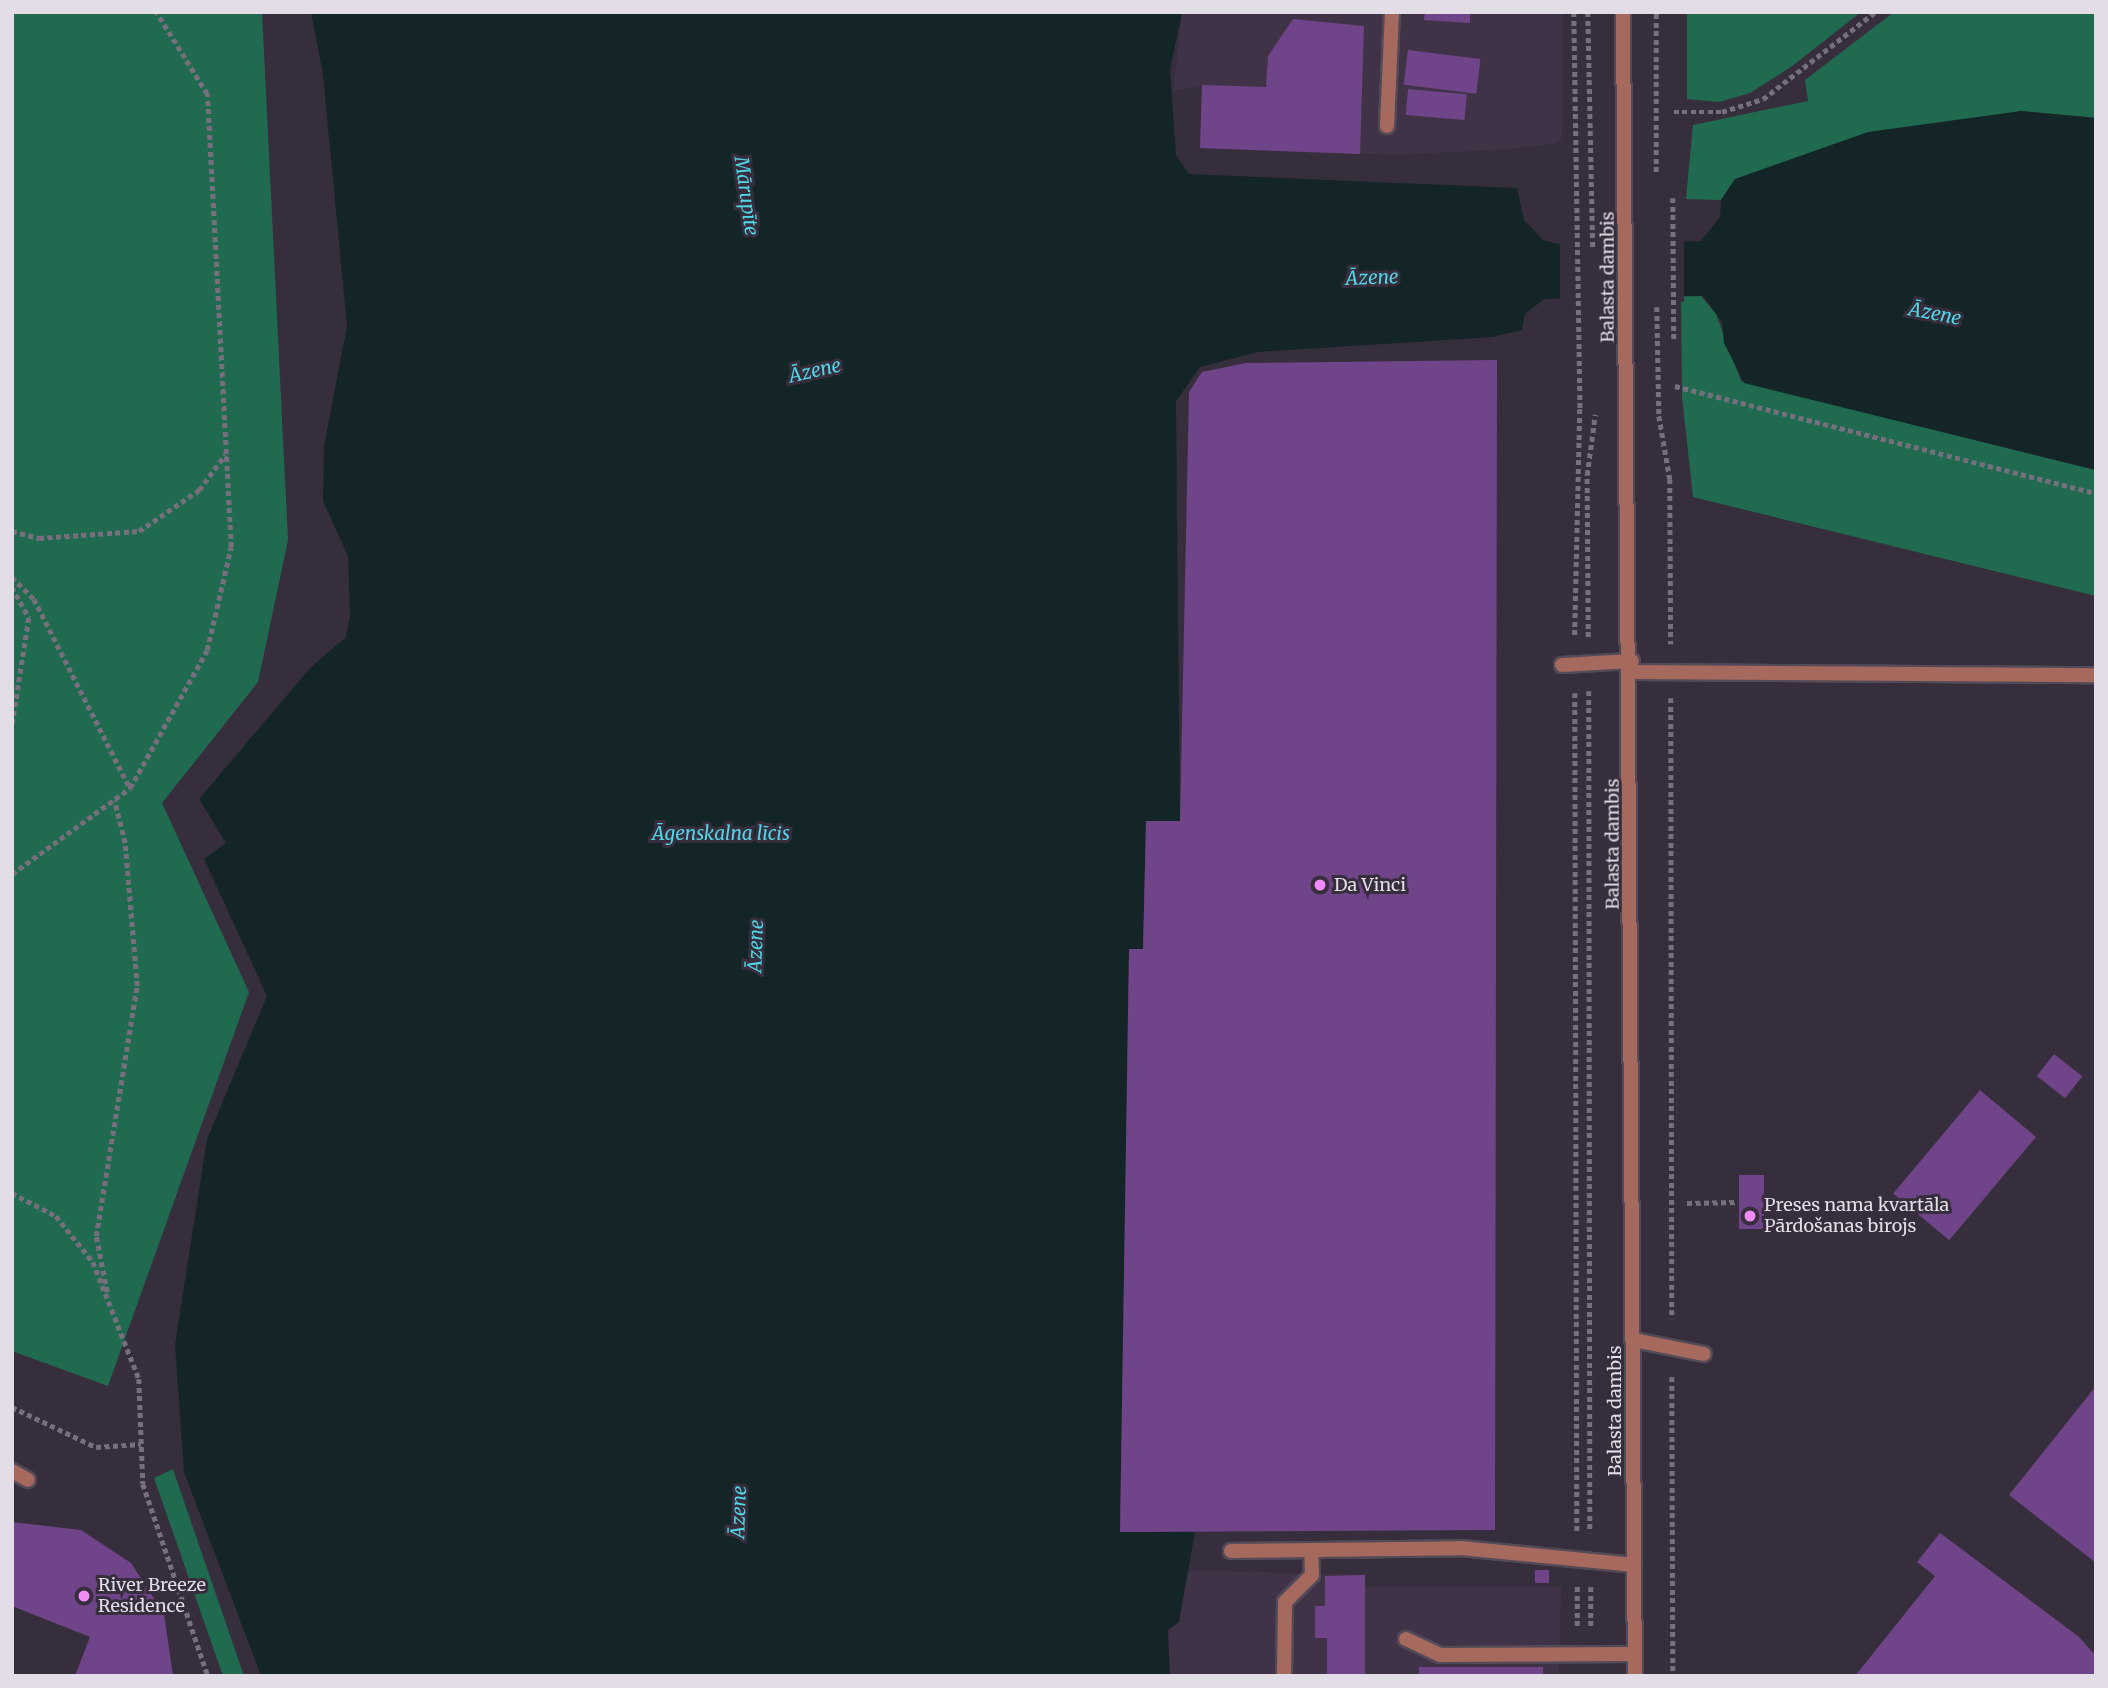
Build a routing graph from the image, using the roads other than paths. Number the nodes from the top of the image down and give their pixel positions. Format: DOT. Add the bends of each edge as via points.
graph roads {
  1 [pos="1392,12"];
  2 [pos="1623,12"];
  3 [pos="1387,126"];
  4 [pos="1575,664"];
  5 [pos="1632,667"];
  6 [pos="2096,675"];
  7 [pos="1634,1340"];
  8 [pos="1704,1354"];
  9 [pos="12,1471"];
  10 [pos="28,1480"];
  11 [pos="1311,1550"];
  12 [pos="1231,1551"];
  13 [pos="1634,1565"];
  14 [pos="1406,1639"];
  15 [pos="1634,1654"];
  16 [pos="1284,1676"];
  17 [pos="1635,1676"];
  1 -- 3 [label="street"];
  2 -- 5 [label="street, Balasta dambis"];
  4 -- 5 [label="street"];
  5 -- 6 [label="street" via="1671,673"];
  5 -- 7 [label="street, Balasta dambis"];
  7 -- 8 [label="street"];
  7 -- 13 [label="street, Balasta dambis"];
  9 -- 10 [label="street"];
  11 -- 12 [label="street"];
  11 -- 13 [label="street" via="1461,1548"];
  11 -- 16 [label="street" via="1312,1575 1285,1602"];
  13 -- 15 [label="street, Balasta dambis"];
  14 -- 15 [label="street" via="1441,1655"];
  15 -- 17 [label="street, Balasta dambis"];
}
